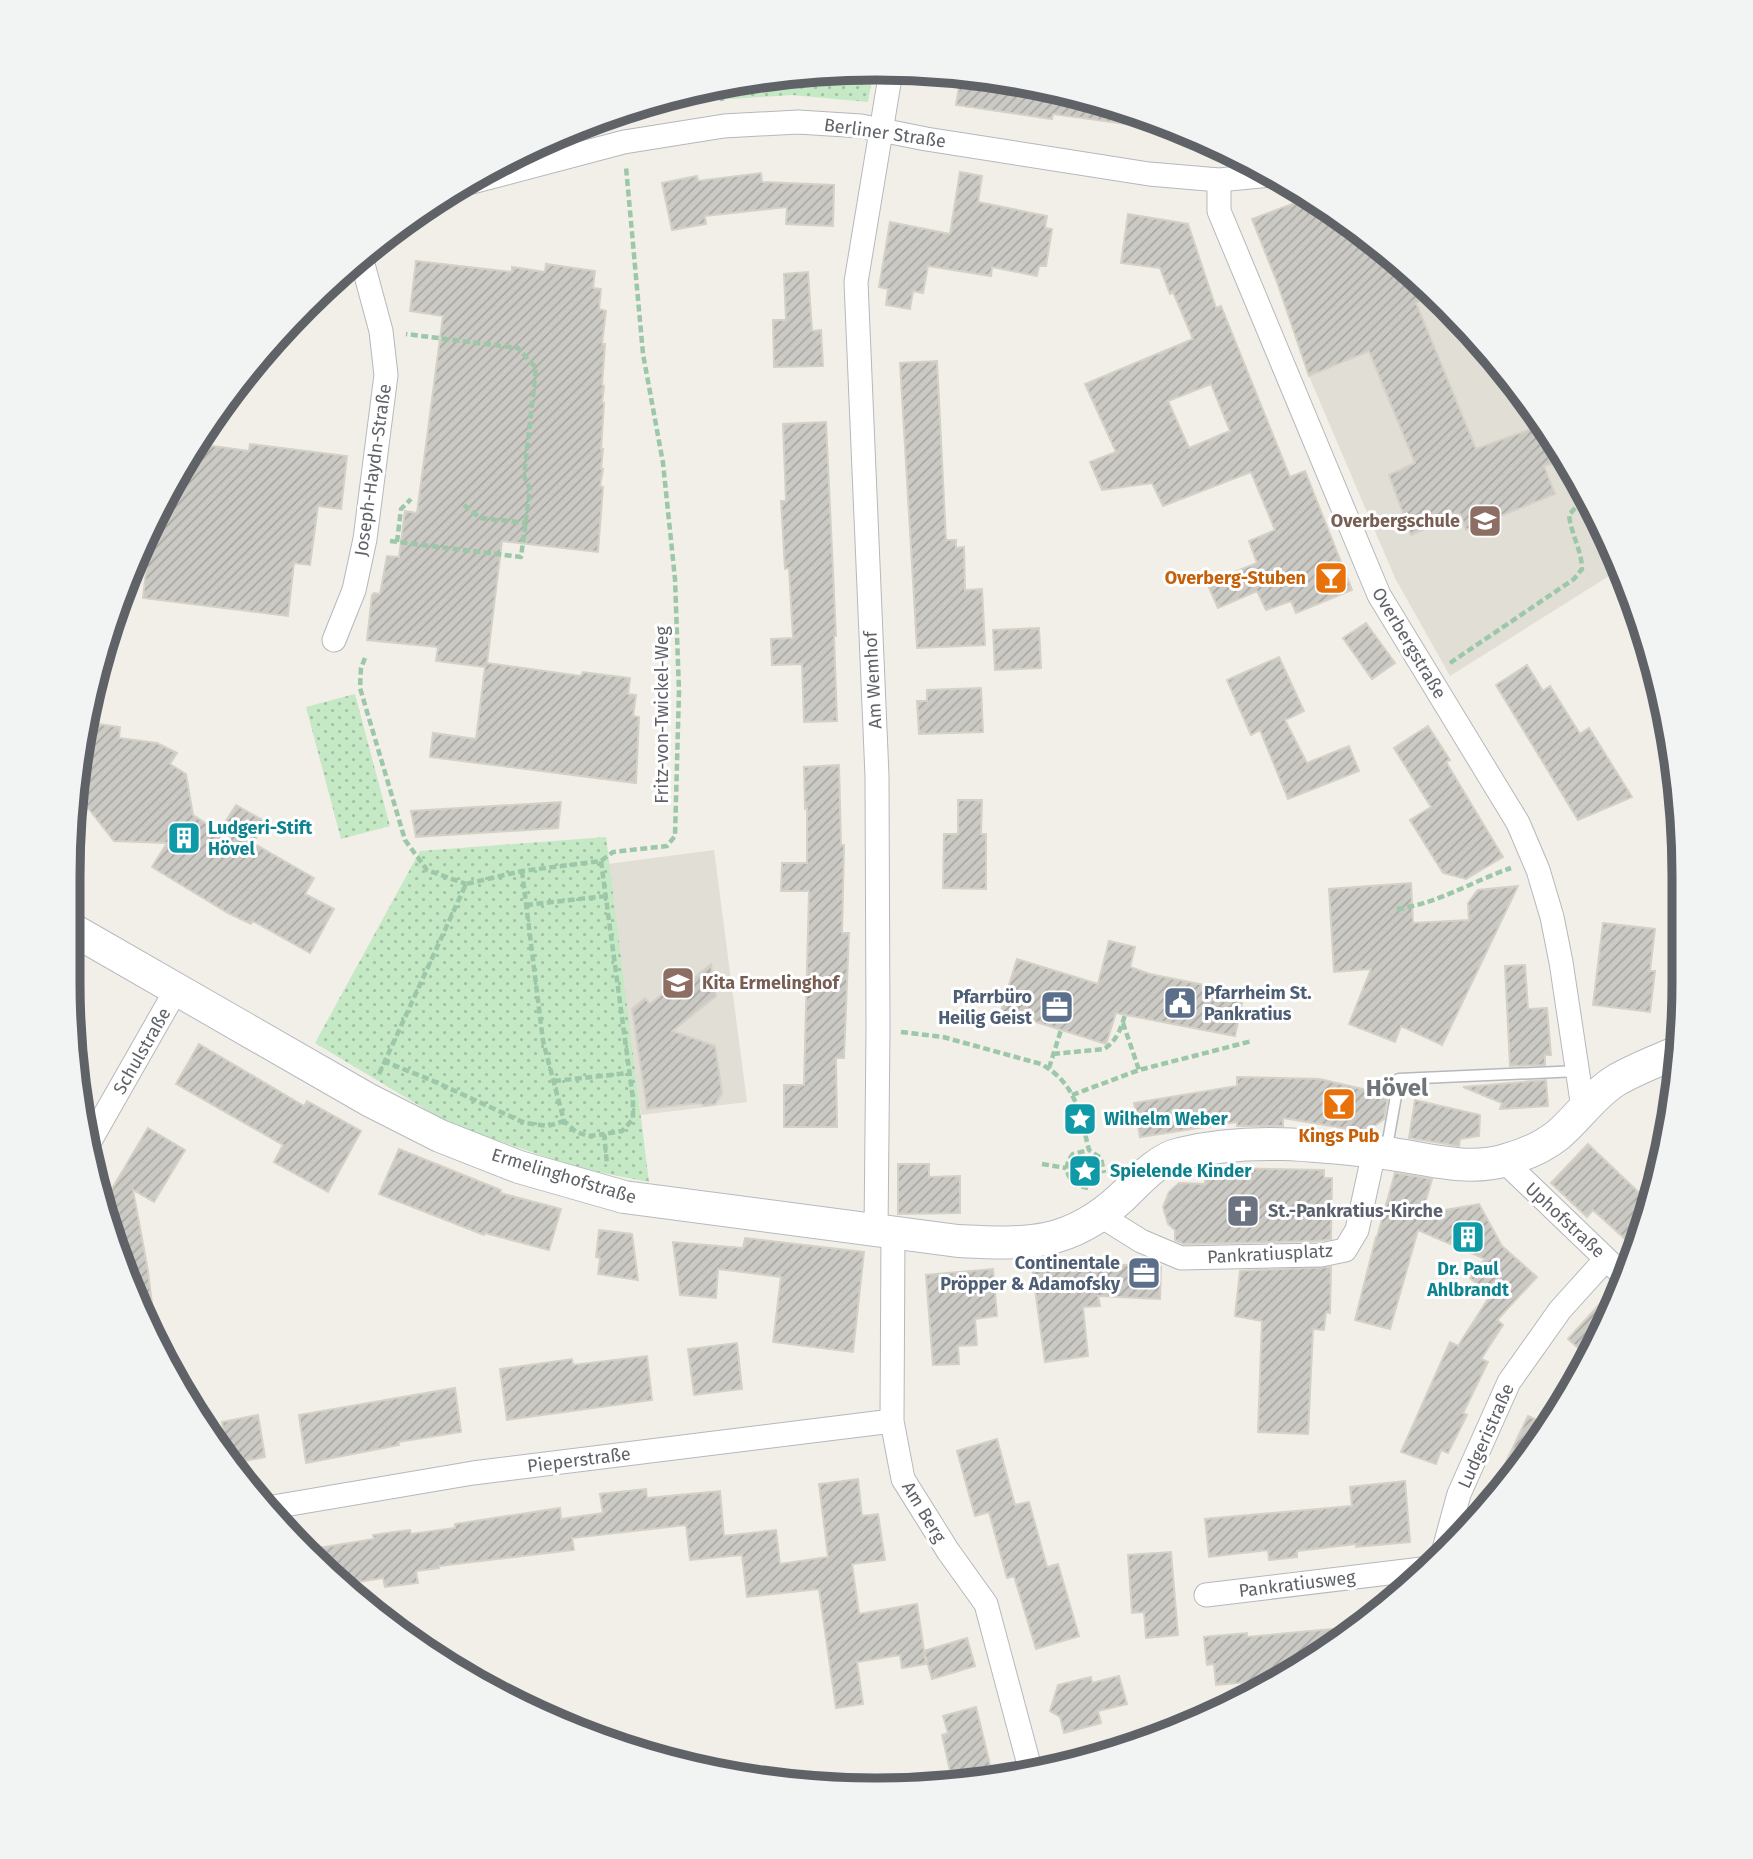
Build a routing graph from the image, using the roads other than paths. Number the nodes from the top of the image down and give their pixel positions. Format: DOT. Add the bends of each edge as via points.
graph roads {
  1 [pos="890,81"];
  2 [pos="882,131"];
  3 [pos="504,174"];
  4 [pos="1253,176"];
  5 [pos="1219,180"];
  6 [pos="364,268"];
  7 [pos="334,640"];
  8 [pos="80,934"];
  9 [pos="176,990"];
  10 [pos="1669,1056"];
  11 [pos="1577,1070"];
  12 [pos="1583,1108"];
  13 [pos="95,1132"];
  14 [pos="1380,1153"];
  15 [pos="1504,1161"];
  16 [pos="1101,1216"];
  17 [pos="884,1232"];
  18 [pos="1606,1259"];
  19 [pos="1618,1270"];
  20 [pos="892,1421"];
  21 [pos="277,1506"];
  22 [pos="1448,1535"];
  23 [pos="1412,1570"];
  24 [pos="1206,1595"];
  25 [pos="1029,1764"];
  1 -- 2 [label="street, Am Wemhof"];
  2 -- 3 [label="street, Berliner Straße" via="798,122 724,126 624,142"];
  2 -- 5 [label="street, Berliner Straße" via="1149,174"];
  2 -- 17 [label="street, Am Wemhof" via="856,282 877,776"];
  4 -- 5 [label="street, Berliner Straße"];
  5 -- 11 [label="street, Overbergstraße" via="1219,211 1373,583 1518,823 1534,859 1552,917"];
  6 -- 7 [label="street, Joseph-Haydn-Straße" via="381,331 386,375 365,538 354,590"];
  8 -- 9 [label="street, Ermelinghofstraße"];
  9 -- 13 [label="street, Schulstraße"];
  9 -- 17 [label="street, Ermelinghofstraße" via="369,1100 440,1136 519,1167 624,1197"];
  10 -- 12 [label="street" via="1614,1081"];
  11 -- 12 [label="street, Overbergstraße"];
  11 -- 14 [label="lane" via="1399,1079"];
  12 -- 15 [label="street" via="1543,1146"];
  14 -- 15 [label="street" via="1474,1166"];
  14 -- 16 [label="street" via="1308,1144 1200,1149 1175,1155 1157,1167"];
  14 -- 16 [label="street, Pankratiusplatz" via="1357,1230 1345,1250 1321,1255 1181,1258 1141,1241"];
  15 -- 18 [label="street, Uphofstraße"];
  16 -- 17 [label="street, Ermelinghofstraße" via="1048,1240 958,1241"];
  17 -- 20 [label="street, Am Berg"];
  18 -- 19 [label="street, Uphofstraße"];
  18 -- 22 [label="street, Ludgeristraße" via="1560,1310 1509,1382 1460,1494"];
  20 -- 21 [label="street, Pieperstraße" via="473,1473"];
  20 -- 25 [label="street, Am Berg" via="903,1479 986,1604"];
  23 -- 24 [label="street, Pankratiusweg"];
}
